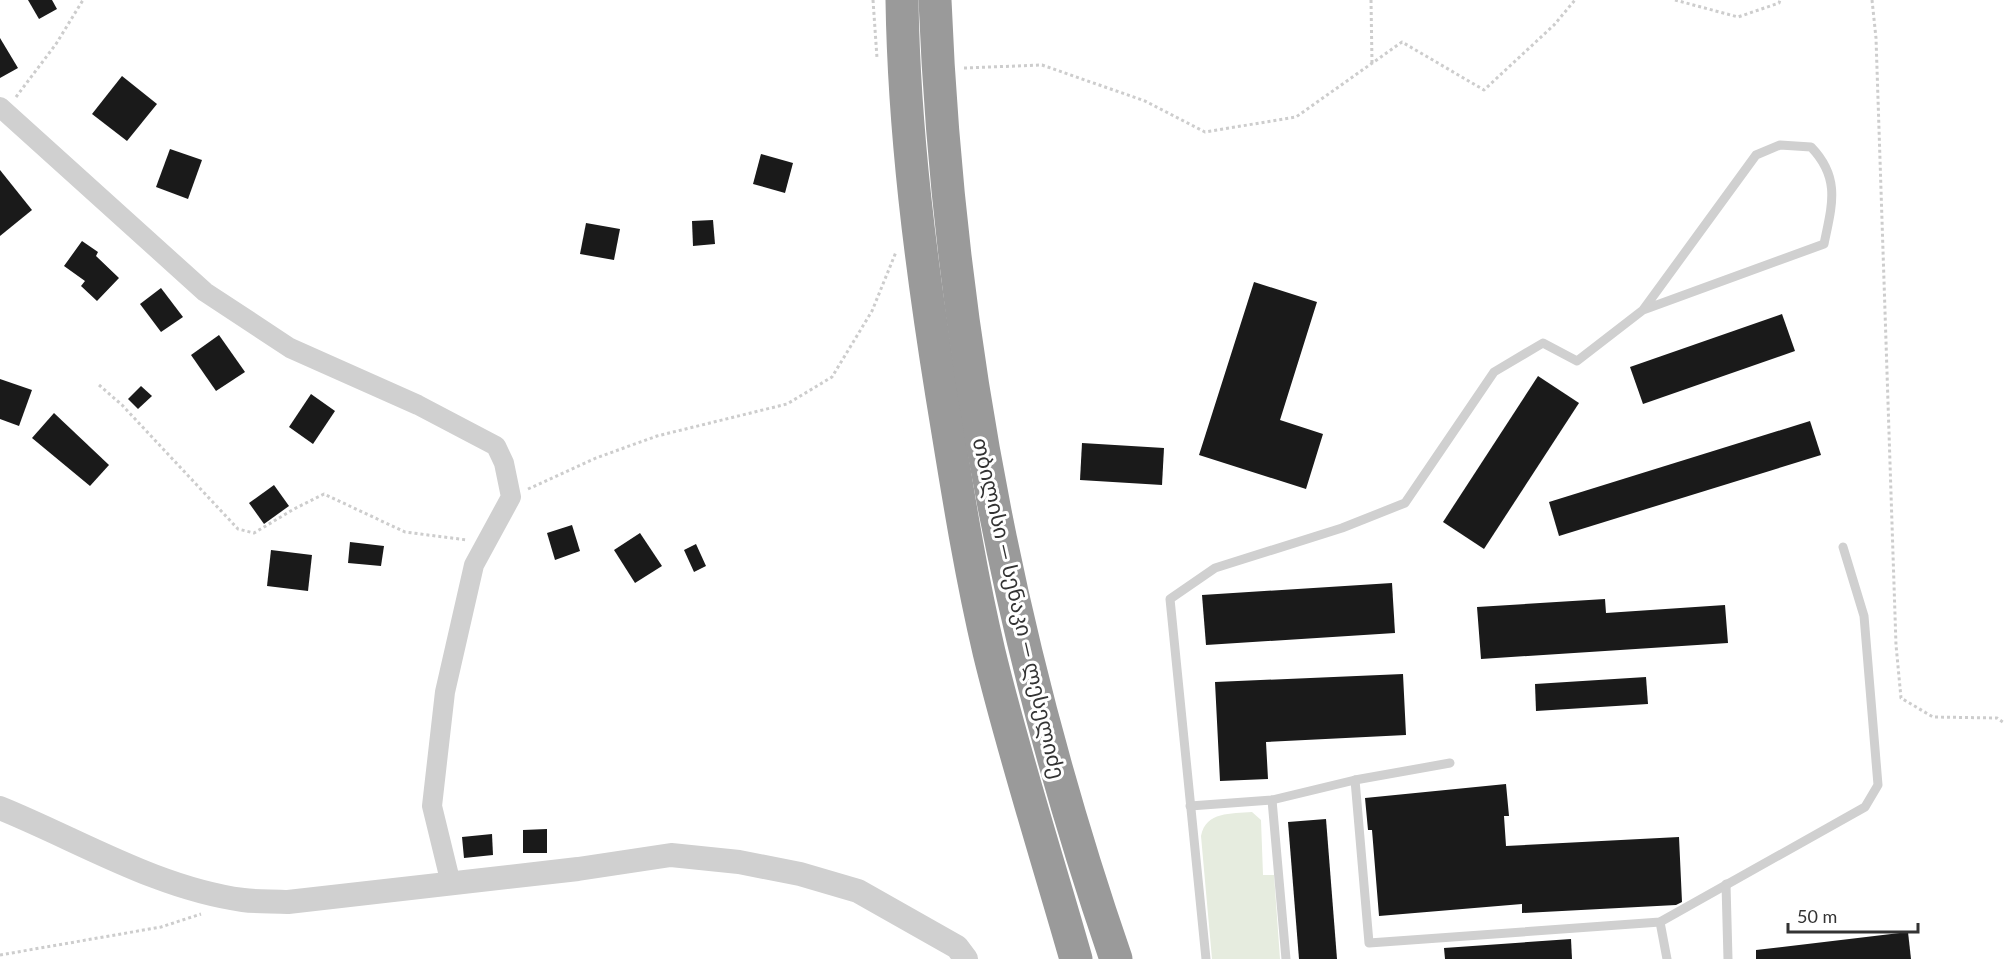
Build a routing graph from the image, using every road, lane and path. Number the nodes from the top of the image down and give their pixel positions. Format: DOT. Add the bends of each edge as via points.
graph roads {
  1 [pos="83,0"];
  2 [pos="902,0"];
  3 [pos="935,0"];
  4 [pos="1371,0"];
  5 [pos="1575,0"];
  6 [pos="1675,0"];
  7 [pos="1780,0"];
  8 [pos="1872,0"];
  9 [pos="1372,63"];
  10 [pos="938,68"];
  11 [pos="2,110"];
  12 [pos="900,243"];
  13 [pos="1643,310"];
  14 [pos="99,385"];
  15 [pos="511,497"];
  16 [pos="486,542"];
  17 [pos="1843,547"];
  18 [pos="2004,723"];
  19 [pos="1450,763"];
  20 [pos="1355,780"];
  21 [pos="1272,800"];
  22 [pos="1190,806"];
  23 [pos="0,808"];
  24 [pos="452,884"];
  25 [pos="1726,884"];
  26 [pos="202,914"];
  27 [pos="1660,922"];
  28 [pos="0,955"];
  29 [pos="966,959"];
  30 [pos="1076,959"];
  31 [pos="1116,959"];
  32 [pos="1206,959"];
  33 [pos="1286,959"];
  34 [pos="1667,959"];
  35 [pos="1728,959"];
  1 -- 11 [label="path" via="56,44"];
  2 -- 30 [label="highway, თბილისი — სენაკი — ლესელიძე" via="903,73 927,298 964,535 998,684"];
  3 -- 10 [label="highway, თბილისი — სენაკი — ლესელიძე"];
  4 -- 9 [label="path"];
  5 -- 9 [label="path" via="1554,25 1484,90 1402,42"];
  6 -- 7 [label="path" via="1738,17"];
  8 -- 18 [label="path" via="1901,699 1933,717 1997,718"];
  9 -- 10 [label="path" via="1296,117 1205,132 1145,101 1042,65"];
  10 -- 31 [label="highway, თბილისი — სენაკი — ლესელიძე" via="956,282 998,532 1046,739"];
  11 -- 15 [label="street" via="204,292 290,348 418,405 496,446"];
  12 -- 15 [label="path" via="872,311 832,378 788,404 657,436 596,458"];
  13 -- 13 [label="lane" via="1824,243 1834,199 1825,162 1811,147 1780,145 1756,155"];
  13 -- 22 [label="lane" via="1577,361 1543,343 1494,372 1405,502 1342,528 1215,568 1170,599"];
  14 -- 16 [label="path" via="238,529 254,533 324,494 405,532"];
  15 -- 16 [label="street"];
  16 -- 24 [label="street" via="474,565 445,692 432,806"];
  17 -- 25 [label="lane" via="1864,616 1878,785 1865,807"];
  19 -- 20 [label="lane"];
  20 -- 21 [label="lane"];
  20 -- 27 [label="lane" via="1369,943"];
  21 -- 22 [label="lane"];
  21 -- 33 [label="lane"];
  22 -- 32 [label="lane"];
  23 -- 24 [label="street" via="120,863 198,890 243,900 288,902"];
  24 -- 29 [label="street" via="671,855 739,862 858,891 957,947"];
  25 -- 27 [label="lane"];
  25 -- 35 [label="lane"];
  26 -- 28 [label="path" via="161,927"];
  27 -- 34 [label="lane"];
}
